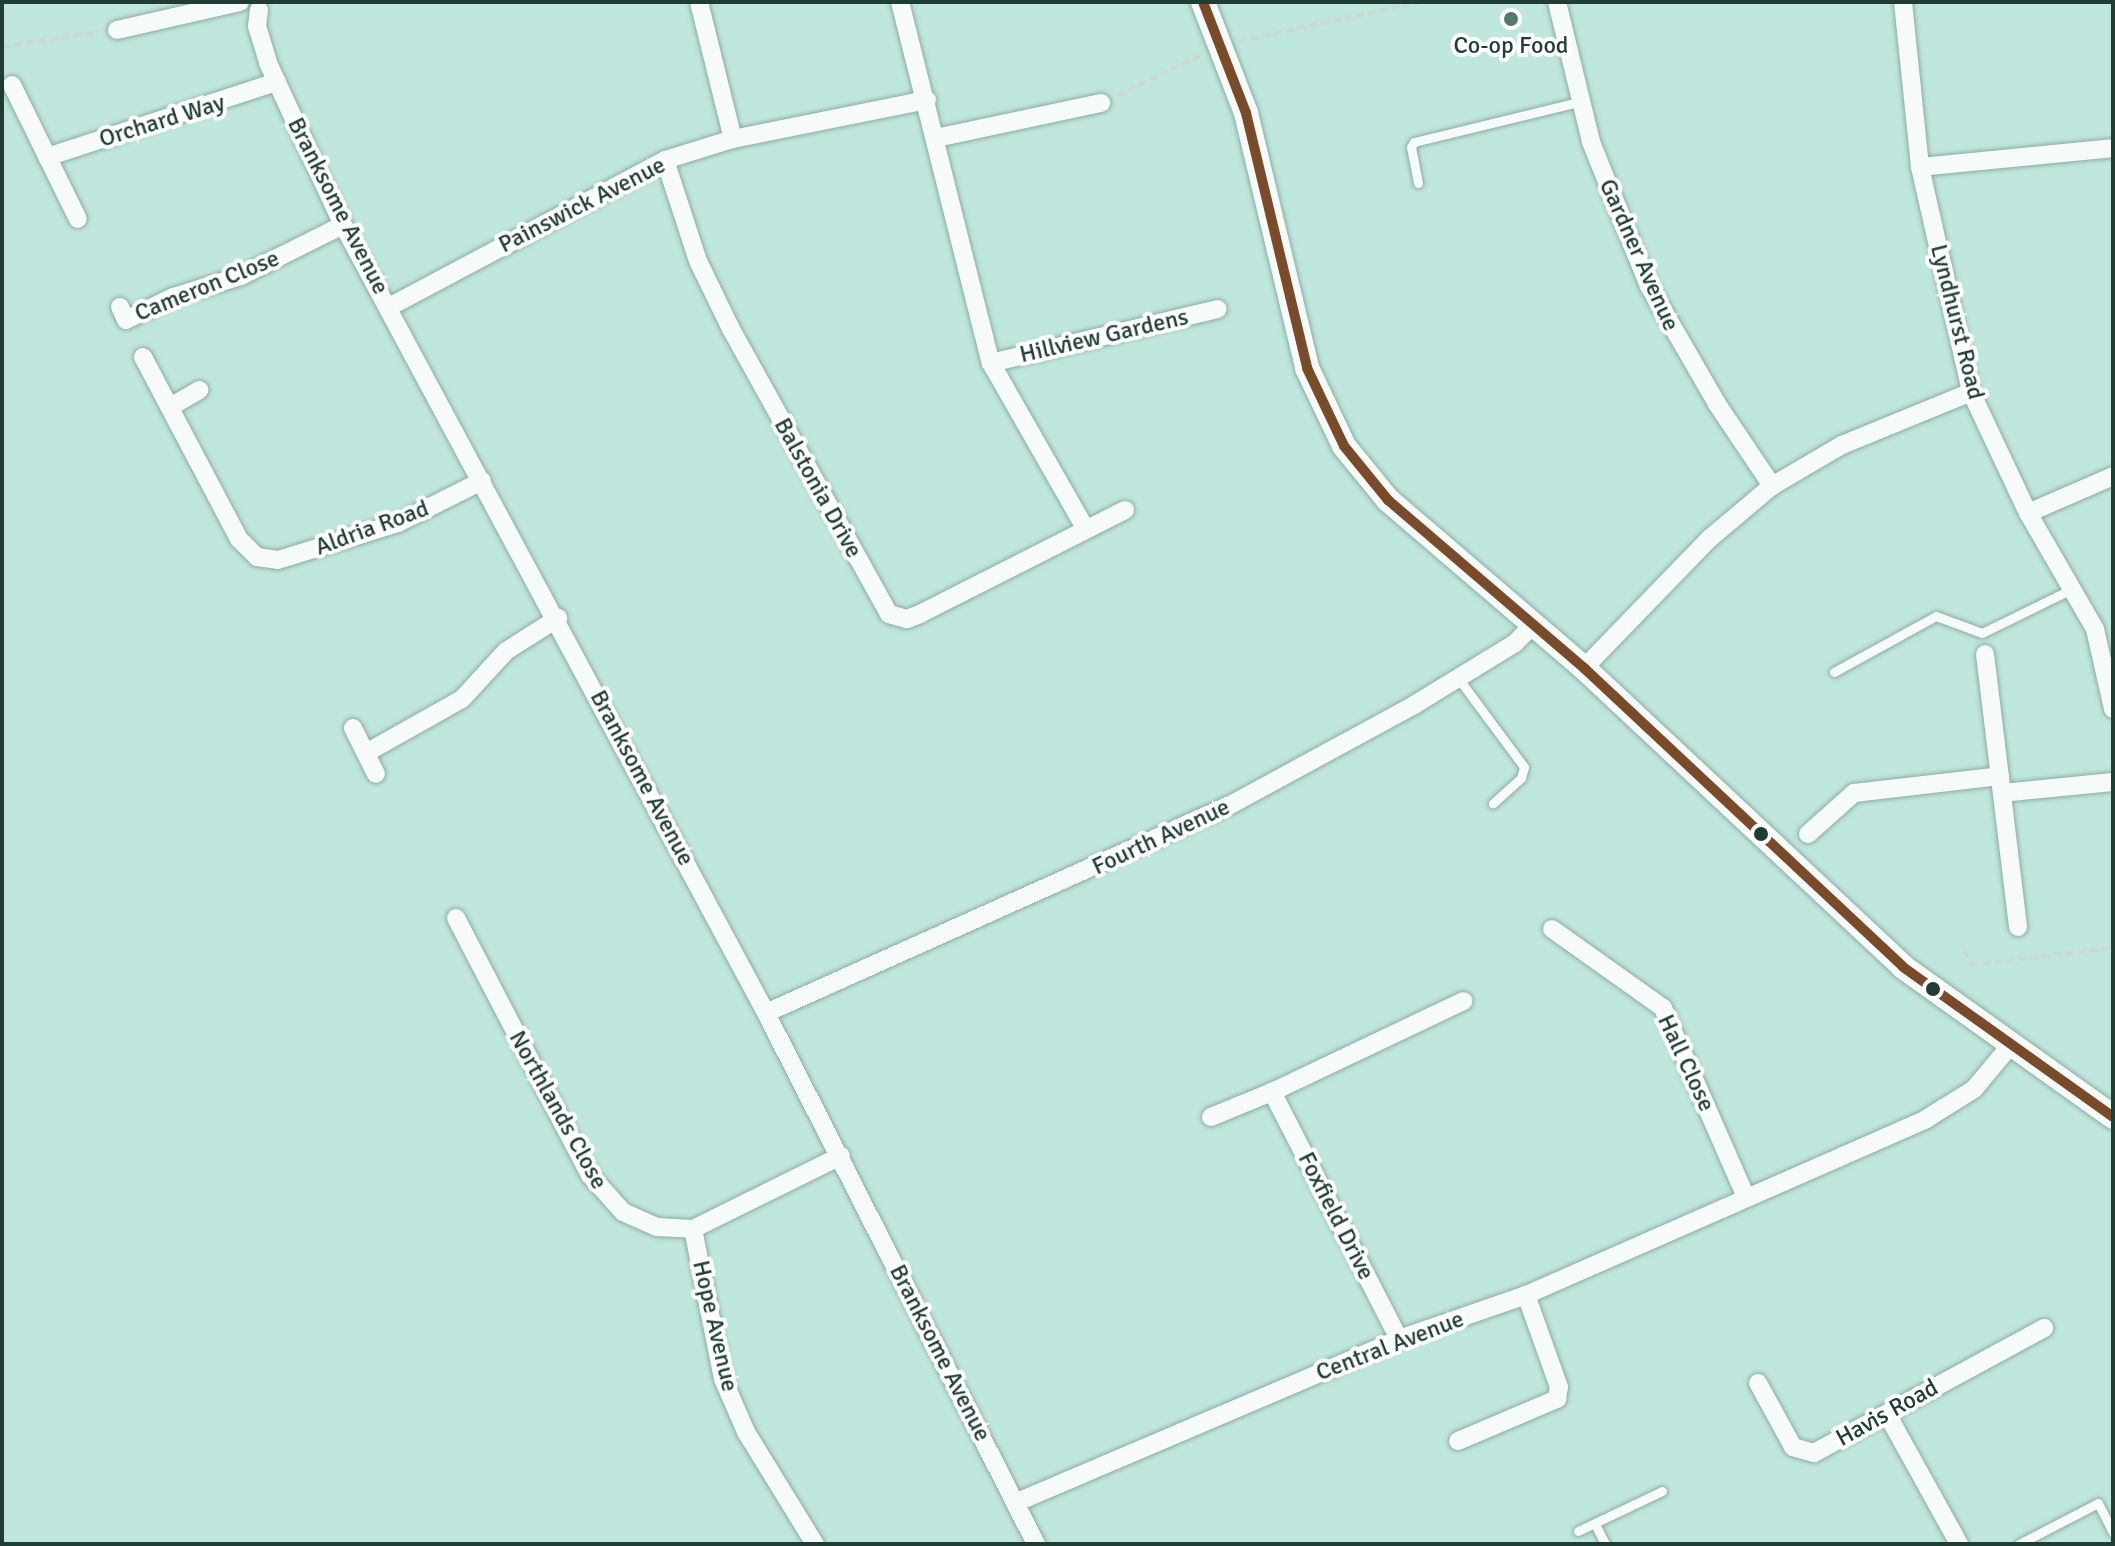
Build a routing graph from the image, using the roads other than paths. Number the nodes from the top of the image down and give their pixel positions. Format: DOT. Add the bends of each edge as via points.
graph roads {
  1 [pos="240,2"];
  2 [pos="699,2"];
  3 [pos="900,2"];
  4 [pos="1203,2"];
  5 [pos="1557,2"];
  6 [pos="1903,2"];
  7 [pos="257,5"];
  8 [pos="117,30"];
  9 [pos="277,82"];
  10 [pos="12,85"];
  11 [pos="927,100"];
  12 [pos="1582,101"];
  13 [pos="1101,103"];
  14 [pos="936,138"];
  15 [pos="733,139"];
  16 [pos="2113,148"];
  17 [pos="47,157"];
  18 [pos="665,160"];
  19 [pos="1920,167"];
  20 [pos="1418,183"];
  21 [pos="78,219"];
  22 [pos="343,225"];
  23 [pos="120,307"];
  24 [pos="389,307"];
  25 [pos="1218,309"];
  26 [pos="143,357"];
  27 [pos="991,363"];
  28 [pos="200,390"];
  29 [pos="1971,392"];
  30 [pos="170,407"];
  31 [pos="2113,476"];
  32 [pos="482,481"];
  33 [pos="1772,486"];
  34 [pos="1125,510"];
  35 [pos="2028,513"];
  36 [pos="1085,528"];
  37 [pos="2072,589"];
  38 [pos="558,618"];
  39 [pos="1535,623"];
  40 [pos="1985,654"];
  41 [pos="1584,668"];
  42 [pos="1834,672"];
  43 [pos="1458,678"];
  44 [pos="2113,709"];
  45 [pos="353,728"];
  46 [pos="366,753"];
  47 [pos="376,774"];
  48 [pos="2113,782"];
  49 [pos="2001,784"];
  50 [pos="1493,803"];
  51 [pos="1808,834"];
  52 [pos="456,918"];
  53 [pos="2018,927"];
  54 [pos="1552,929"];
  55 [pos="1464,1001"];
  56 [pos="766,1013"];
  57 [pos="2010,1046"];
  58 [pos="1272,1092"];
  59 [pos="1211,1117"];
  60 [pos="2113,1117"];
  61 [pos="841,1156"];
  62 [pos="1746,1197"];
  63 [pos="693,1229"];
  64 [pos="1526,1295"];
  65 [pos="2044,1328"];
  66 [pos="1399,1339"];
  67 [pos="1758,1383"];
  68 [pos="1887,1414"];
  69 [pos="1458,1441"];
  70 [pos="1662,1491"];
  71 [pos="1015,1503"];
  72 [pos="1595,1524"];
  73 [pos="1578,1531"];
  74 [pos="2113,1532"];
  75 [pos="815,1544"];
  76 [pos="1036,1544"];
  77 [pos="1605,1544"];
  78 [pos="1959,1544"];
  79 [pos="2019,1544"];
  1 -- 8 [label="street"];
  2 -- 15 [label="street"];
  3 -- 11 [label="street"];
  4 -- 39 [label="street" via="1246,113 1289,306 1325,410 1344,446 1388,500"];
  5 -- 12 [label="street, Gardner Avenue"];
  6 -- 19 [label="street, Lyndhurst Road"];
  7 -- 9 [label="street, Branksome Avenue" via="260,38"];
  9 -- 17 [label="street, Orchard Way"];
  9 -- 22 [label="street, Branksome Avenue"];
  10 -- 17 [label="street"];
  11 -- 14 [label="street"];
  11 -- 15 [label="street, Painswick Avenue"];
  12 -- 20 [label="lane" via="1414,142"];
  12 -- 33 [label="street, Gardner Avenue" via="1618,215 1649,286"];
  13 -- 14 [label="street"];
  14 -- 27 [label="street"];
  15 -- 18 [label="street, Painswick Avenue"];
  16 -- 19 [label="street"];
  17 -- 21 [label="street"];
  18 -- 24 [label="street, Painswick Avenue"];
  18 -- 36 [label="street, Balstonia Drive" via="698,261 731,329 889,614 907,619 920,614"];
  19 -- 29 [label="street, Lyndhurst Road"];
  22 -- 23 [label="street, Cameron Close" via="241,276 173,297 126,320"];
  22 -- 24 [label="street, Branksome Avenue"];
  24 -- 32 [label="street, Branksome Avenue"];
  25 -- 27 [label="street, Hillview Gardens"];
  26 -- 30 [label="street"];
  27 -- 36 [label="street"];
  28 -- 30 [label="street"];
  29 -- 33 [label="street" via="1842,445"];
  29 -- 35 [label="street, Lyndhurst Road"];
  30 -- 32 [label="street, Aldria Road" via="239,539 257,557 278,560 398,523"];
  31 -- 35 [label="street"];
  32 -- 38 [label="street, Branksome Avenue"];
  33 -- 41 [label="street" via="1709,539"];
  34 -- 36 [label="street, Balstonia Drive"];
  35 -- 37 [label="street, Lyndhurst Road"];
  37 -- 42 [label="lane" via="1982,633 1936,616"];
  37 -- 44 [label="street, Lyndhurst Road" via="2103,649"];
  38 -- 46 [label="street" via="506,651 462,699"];
  38 -- 56 [label="street, Branksome Avenue"];
  39 -- 41 [label="street"];
  39 -- 43 [label="street, Fourth Avenue" via="1515,643"];
  40 -- 49 [label="street"];
  41 -- 57 [label="street" via="1843,915"];
  43 -- 50 [label="lane" via="1524,767 1521,778"];
  43 -- 56 [label="street, Fourth Avenue" via="1232,804"];
  45 -- 46 [label="street"];
  46 -- 47 [label="street"];
  48 -- 49 [label="street"];
  49 -- 51 [label="street" via="1854,793"];
  49 -- 53 [label="street"];
  52 -- 63 [label="street, Northlands Close" via="603,1195 623,1212 657,1227"];
  54 -- 62 [label="street, Hall Close" via="1663,1008"];
  55 -- 58 [label="street"];
  56 -- 61 [label="street, Branksome Avenue"];
  57 -- 60 [label="street"];
  57 -- 62 [label="street, Central Avenue" via="1974,1089 1926,1119"];
  58 -- 59 [label="street"];
  58 -- 66 [label="street, Foxfield Drive"];
  61 -- 63 [label="street"];
  61 -- 71 [label="street, Branksome Avenue"];
  62 -- 64 [label="street, Central Avenue"];
  63 -- 75 [label="street, Hope Avenue" via="723,1379 746,1432"];
  64 -- 66 [label="street, Central Avenue"];
  64 -- 69 [label="street" via="1559,1387 1557,1399"];
  65 -- 68 [label="street, Havis Road"];
  66 -- 71 [label="street, Central Avenue"];
  67 -- 68 [label="street, Havis Road" via="1793,1447 1803,1454"];
  68 -- 78 [label="street"];
  70 -- 72 [label="lane"];
  71 -- 76 [label="street, Branksome Avenue"];
  72 -- 73 [label="lane"];
  72 -- 77 [label="lane"];
  74 -- 79 [label="lane" via="2098,1503"];
}
